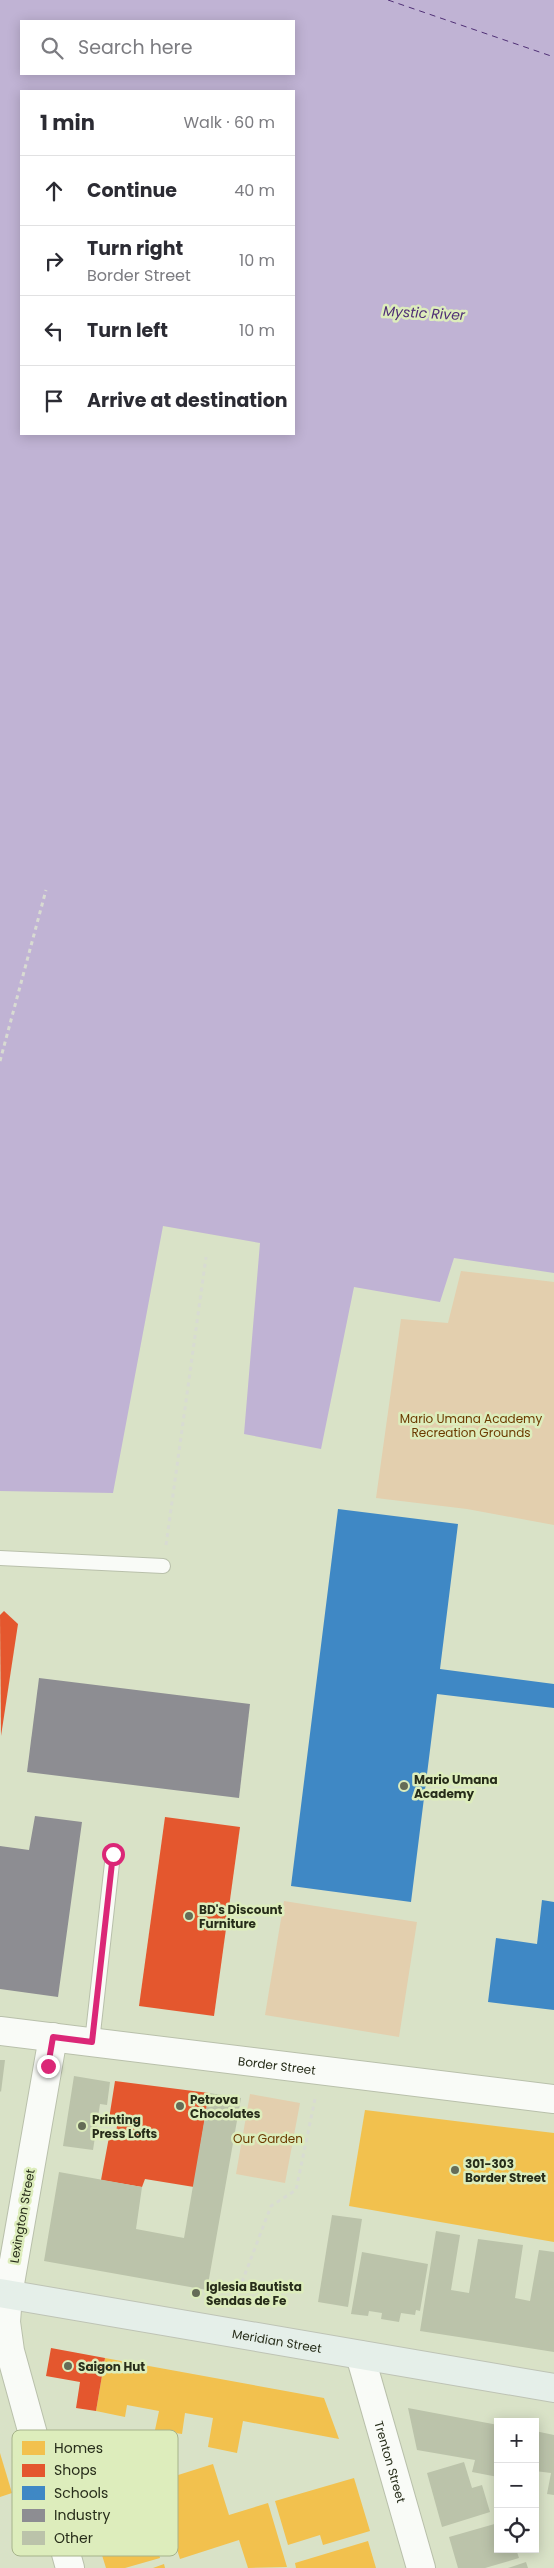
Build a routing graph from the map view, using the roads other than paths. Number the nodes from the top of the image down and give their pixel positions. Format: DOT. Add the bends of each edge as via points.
graph roads {
  1 [pos="0,1558"];
  2 [pos="163,1566"];
  3 [pos="113,1854"];
  4 [pos="0,2031"];
  5 [pos="53,2037"];
  6 [pos="92,2042"];
  7 [pos="554,2099"];
  8 [pos="4,2294"];
  9 [pos="360,2355"];
  10 [pos="554,2388"];
  11 [pos="32,2430"];
  12 [pos="421,2568"];
  1 -- 2 [label="lane"];
  3 -- 6 [label="lane"];
  4 -- 5 [label="street, Border Street"];
  5 -- 6 [label="street, Border Street"];
  5 -- 8 [label="street, Lexington Street"];
  6 -- 7 [label="street, Border Street"];
  8 -- 9 [label="main road, Meridian Street"];
  8 -- 11 [label="street, Lexington Street" via="10,2351"];
  9 -- 10 [label="main road, Meridian Street"];
  9 -- 12 [label="street, Trenton Street"];
}
